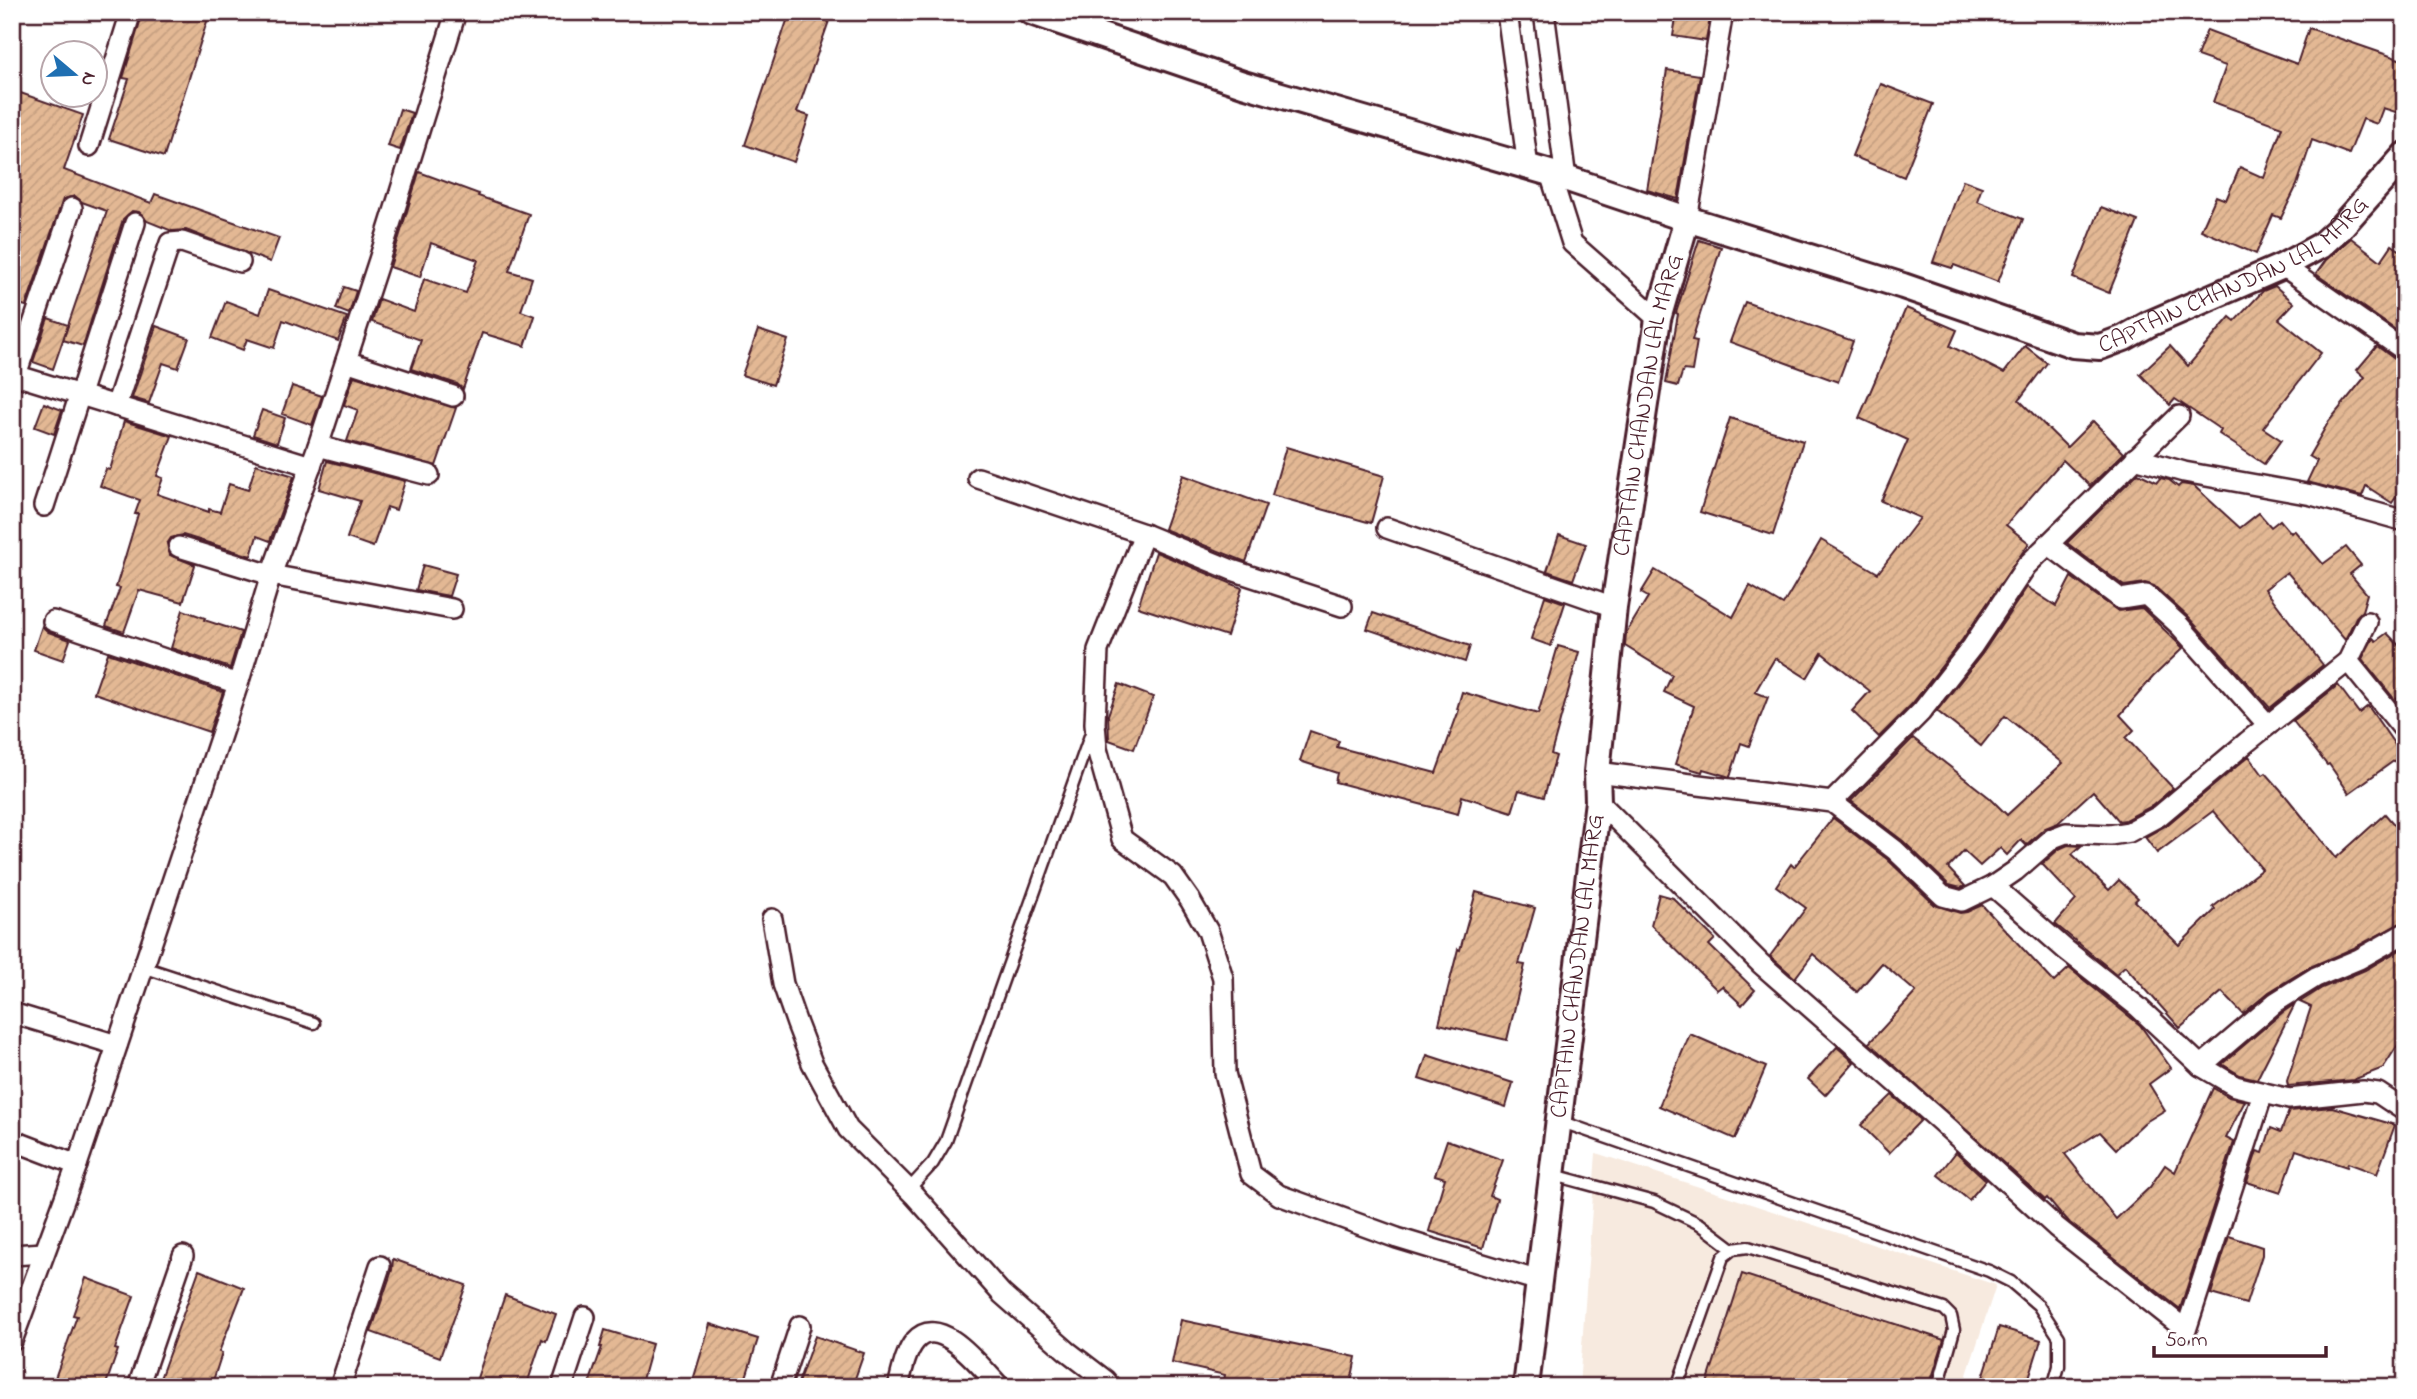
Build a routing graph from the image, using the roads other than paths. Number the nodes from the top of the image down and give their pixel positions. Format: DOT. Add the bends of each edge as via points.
graph roads {
  1 [pos="131,12"];
  2 [pos="456,12"];
  3 [pos="1031,12"];
  4 [pos="1507,12"];
  5 [pos="1544,12"];
  6 [pos="1723,12"];
  7 [pos="89,146"];
  8 [pos="2405,155"];
  9 [pos="1548,173"];
  10 [pos="72,208"];
  11 [pos="1687,219"];
  12 [pos="135,223"];
  13 [pos="240,262"];
  14 [pos="2283,266"];
  15 [pos="1658,319"];
  16 [pos="2405,351"];
  17 [pos="346,361"];
  18 [pos="14,374"];
  19 [pos="80,395"];
  20 [pos="453,396"];
  21 [pos="116,406"];
  22 [pos="2179,416"];
  23 [pos="317,446"];
  24 [pos="2135,458"];
  25 [pos="311,466"];
  26 [pos="429,475"];
  27 [pos="978,478"];
  28 [pos="44,506"];
  29 [pos="2405,521"];
  30 [pos="1387,528"];
  31 [pos="1144,534"];
  32 [pos="2048,544"];
  33 [pos="179,547"];
  34 [pos="271,576"];
  35 [pos="1342,606"];
  36 [pos="1614,607"];
  37 [pos="452,609"];
  38 [pos="53,621"];
  39 [pos="2367,622"];
  40 [pos="2348,662"];
  41 [pos="238,684"];
  42 [pos="1095,723"];
  43 [pos="2267,725"];
  44 [pos="2405,731"];
  45 [pos="1597,772"];
  46 [pos="1598,801"];
  47 [pos="1832,802"];
  48 [pos="1993,886"];
  49 [pos="772,919"];
  50 [pos="2405,933"];
  51 [pos="143,967"];
  52 [pos="12,1013"];
  53 [pos="314,1023"];
  54 [pos="117,1045"];
  55 [pos="2201,1066"];
  56 [pos="2263,1093"];
  57 [pos="2405,1111"];
  58 [pos="1558,1121"];
  59 [pos="12,1140"];
  60 [pos="77,1165"];
  61 [pos="1552,1175"];
  62 [pos="909,1189"];
  63 [pos="1733,1249"];
  64 [pos="44,1253"];
  65 [pos="12,1255"];
  66 [pos="183,1256"];
  67 [pos="380,1266"];
  68 [pos="1539,1281"];
  69 [pos="585,1317"];
  70 [pos="800,1326"];
  71 [pos="12,1341"];
  72 [pos="138,1387"];
  73 [pos="340,1387"];
  74 [pos="562,1387"];
  75 [pos="780,1387"];
  76 [pos="898,1387"];
  77 [pos="1000,1387"];
  78 [pos="1111,1387"];
  79 [pos="1525,1387"];
  80 [pos="1678,1387"];
  81 [pos="1938,1387"];
  82 [pos="2053,1387"];
  1 -- 7 [label="street"];
  2 -- 17 [label="street"];
  3 -- 9 [label="street" via="1243,84"];
  4 -- 9 [label="street"];
  5 -- 9 [label="street"];
  6 -- 11 [label="street"];
  8 -- 14 [label="street, CAPTAIN CHANDAN LAL MARG" via="2341,227 2320,246"];
  9 -- 11 [label="street"];
  9 -- 15 [label="street" via="1572,243"];
  10 -- 18 [label="street"];
  11 -- 14 [label="street, CAPTAIN CHANDAN LAL MARG" via="2073,345 2100,347"];
  11 -- 15 [label="street, CAPTAIN CHANDAN LAL MARG"];
  12 -- 19 [label="street"];
  13 -- 21 [label="street" via="182,242 170,243"];
  14 -- 16 [label="street"];
  15 -- 36 [label="street, CAPTAIN CHANDAN LAL MARG"];
  17 -- 20 [label="street"];
  17 -- 23 [label="street"];
  18 -- 19 [label="street"];
  19 -- 21 [label="street"];
  19 -- 28 [label="street"];
  21 -- 25 [label="street"];
  22 -- 24 [label="street"];
  23 -- 25 [label="street"];
  23 -- 26 [label="street"];
  24 -- 29 [label="street" via="2312,495"];
  24 -- 32 [label="street"];
  25 -- 34 [label="street"];
  27 -- 31 [label="street"];
  30 -- 36 [label="street"];
  31 -- 35 [label="street" via="1232,570"];
  31 -- 42 [label="street" via="1098,650"];
  32 -- 43 [label="street" via="2121,599 2146,594"];
  32 -- 47 [label="street" via="2026,566 1921,712"];
  33 -- 34 [label="street"];
  34 -- 37 [label="street"];
  34 -- 41 [label="street"];
  36 -- 45 [label="street, CAPTAIN CHANDAN LAL MARG"];
  38 -- 41 [label="street"];
  39 -- 40 [label="street"];
  40 -- 43 [label="street"];
  40 -- 44 [label="street"];
  41 -- 51 [label="street"];
  42 -- 62 [label="lane" via="946,1141"];
  42 -- 68 [label="street" via="1097,749 1122,839 1173,876 1208,931 1223,978 1225,1073 1251,1174 1279,1195 1397,1238"];
  43 -- 48 [label="street" via="2159,816 2129,832 2066,832"];
  45 -- 46 [label="street, CAPTAIN CHANDAN LAL MARG"];
  45 -- 47 [label="street"];
  46 -- 56 [label="street" via="1761,964 2056,1227 2186,1330"];
  46 -- 58 [label="street, CAPTAIN CHANDAN LAL MARG"];
  47 -- 48 [label="street" via="1895,850 1943,896 1962,901"];
  48 -- 55 [label="street"];
  49 -- 62 [label="street" via="783,984 812,1063 848,1129"];
  50 -- 55 [label="street" via="2276,1002"];
  51 -- 53 [label="lane"];
  51 -- 54 [label="street"];
  52 -- 54 [label="street"];
  54 -- 60 [label="street"];
  55 -- 56 [label="street" via="2235,1086"];
  56 -- 57 [label="street" via="2288,1099 2363,1091 2378,1093"];
  58 -- 61 [label="street, CAPTAIN CHANDAN LAL MARG"];
  58 -- 82 [label="lane" via="2011,1282 2038,1304 2059,1337"];
  59 -- 60 [label="street"];
  60 -- 64 [label="street"];
  61 -- 63 [label="lane" via="1654,1202 1700,1224"];
  61 -- 68 [label="street, CAPTAIN CHANDAN LAL MARG"];
  62 -- 78 [label="street" via="1002,1294"];
  63 -- 80 [label="lane" via="1723,1257"];
  63 -- 81 [label="lane" via="1748,1247 1944,1309 1954,1330"];
  64 -- 65 [label="street"];
  64 -- 71 [label="street"];
  66 -- 72 [label="street"];
  67 -- 73 [label="street"];
  68 -- 79 [label="street, CAPTAIN CHANDAN LAL MARG"];
  69 -- 74 [label="street"];
  70 -- 75 [label="street"];
  76 -- 77 [label="street" via="914,1343 921,1336 940,1332"];
}
